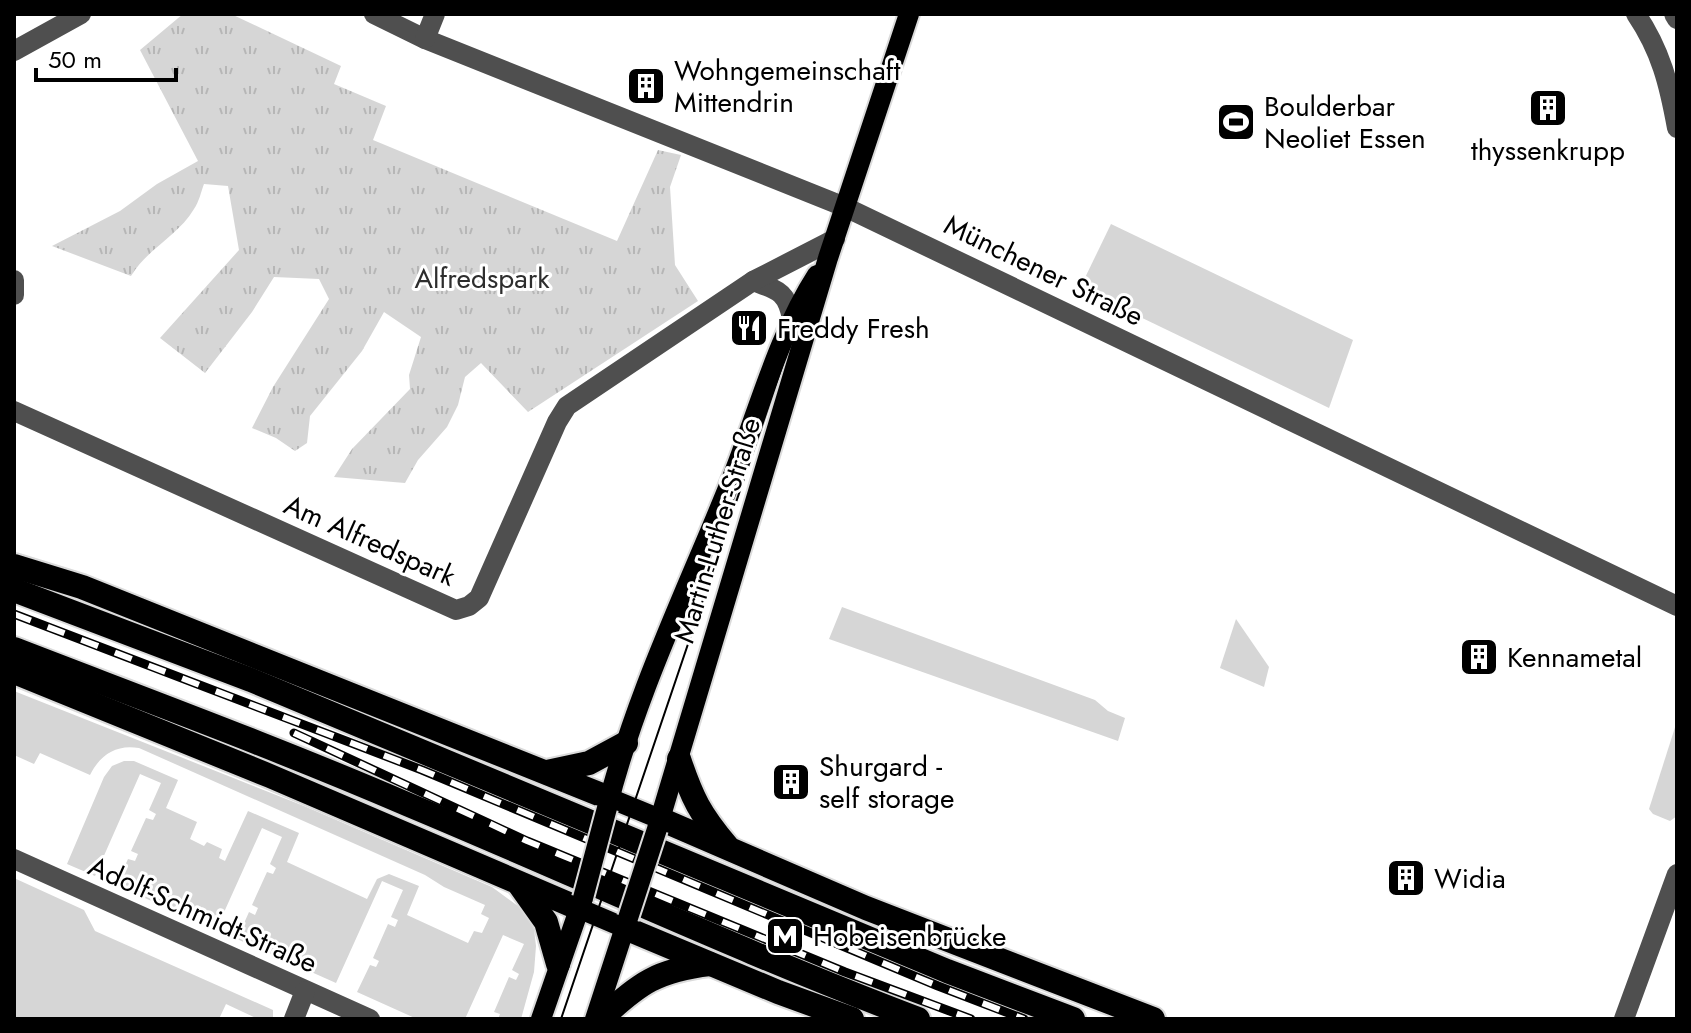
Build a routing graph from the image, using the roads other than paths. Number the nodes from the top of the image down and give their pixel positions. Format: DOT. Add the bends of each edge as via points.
graph roads {
  1 [pos="81,14"];
  2 [pos="374,14"];
  3 [pos="435,14"];
  4 [pos="909,14"];
  5 [pos="1636,14"];
  6 [pos="1674,14"];
  7 [pos="1677,19"];
  8 [pos="425,39"];
  9 [pos="14,51"];
  10 [pos="1677,128"];
  11 [pos="845,207"];
  12 [pos="832,248"];
  13 [pos="14,280"];
  14 [pos="753,281"];
  15 [pos="14,295"];
  16 [pos="792,319"];
  17 [pos="14,411"];
  18 [pos="14,566"];
  19 [pos="14,590"];
  20 [pos="1673,600"];
  21 [pos="14,649"];
  22 [pos="14,672"];
  23 [pos="626,743"];
  24 [pos="679,759"];
  25 [pos="547,772"];
  26 [pos="608,803"];
  27 [pos="658,824"];
  28 [pos="731,850"];
  29 [pos="14,859"];
  30 [pos="1677,874"];
  31 [pos="518,882"];
  32 [pos="580,903"];
  33 [pos="627,923"];
  34 [pos="558,964"];
  35 [pos="713,964"];
  36 [pos="305,991"];
  37 [pos="294,1019"];
  38 [pos="370,1019"];
  39 [pos="541,1019"];
  40 [pos="598,1019"];
  41 [pos="852,1019"];
  42 [pos="918,1019"];
  43 [pos="1073,1019"];
  44 [pos="1153,1019"];
  45 [pos="1624,1019"];
  1 -- 9 [label="street"];
  2 -- 8 [label="street, Münchener Straße"];
  3 -- 8 [label="street"];
  4 -- 11 [label="main road, Martin-Luther-Straße"];
  5 -- 10 [label="street" via="1653,40"];
  6 -- 7 [label="street"];
  8 -- 11 [label="street, Münchener Straße"];
  11 -- 12 [label="main road, Martin-Luther-Straße"];
  11 -- 20 [label="street, Münchener Straße"];
  12 -- 14 [label="street, Am Alfredspark"];
  12 -- 16 [label="main road, Martin-Luther-Straße"];
  12 -- 24 [label="main road, Martin-Luther-Straße"];
  13 -- 15 [label="street"];
  14 -- 16 [label="street" via="779,291 789,302"];
  14 -- 17 [label="street, Am Alfredspark" via="567,406 479,598 456,610"];
  16 -- 23 [label="main road, Martin-Luther-Straße"];
  18 -- 25 [label="highway" via="82,587"];
  19 -- 43 [label="highway" via="251,680"];
  21 -- 42 [label="highway" via="406,803"];
  22 -- 31 [label="highway"];
  23 -- 25 [label="highway" via="589,763"];
  23 -- 26 [label="main road, Martin-Luther-Straße"];
  24 -- 27 [label="main road, Martin-Luther-Straße"];
  24 -- 28 [label="highway" via="692,800"];
  25 -- 26 [label="highway"];
  26 -- 27 [label="main road"];
  26 -- 32 [label="main road, Martin-Luther-Straße, bridge"];
  27 -- 28 [label="highway"];
  27 -- 33 [label="main road, Martin-Luther-Straße, bridge"];
  28 -- 44 [label="highway"];
  29 -- 36 [label="street, Adolf-Schmidt-Straße"];
  30 -- 45 [label="street"];
  31 -- 32 [label="highway"];
  31 -- 34 [label="highway" via="546,922"];
  32 -- 33 [label="main road"];
  32 -- 34 [label="main road, Martin-Luther-Straße"];
  33 -- 35 [label="highway"];
  33 -- 40 [label="main road, Martin-Luther-Straße"];
  34 -- 39 [label="main road, Martin-Luther-Straße"];
  35 -- 40 [label="highway" via="656,976"];
  35 -- 41 [label="highway"];
  36 -- 37 [label="street"];
  36 -- 38 [label="street, Adolf-Schmidt-Straße"];
}
